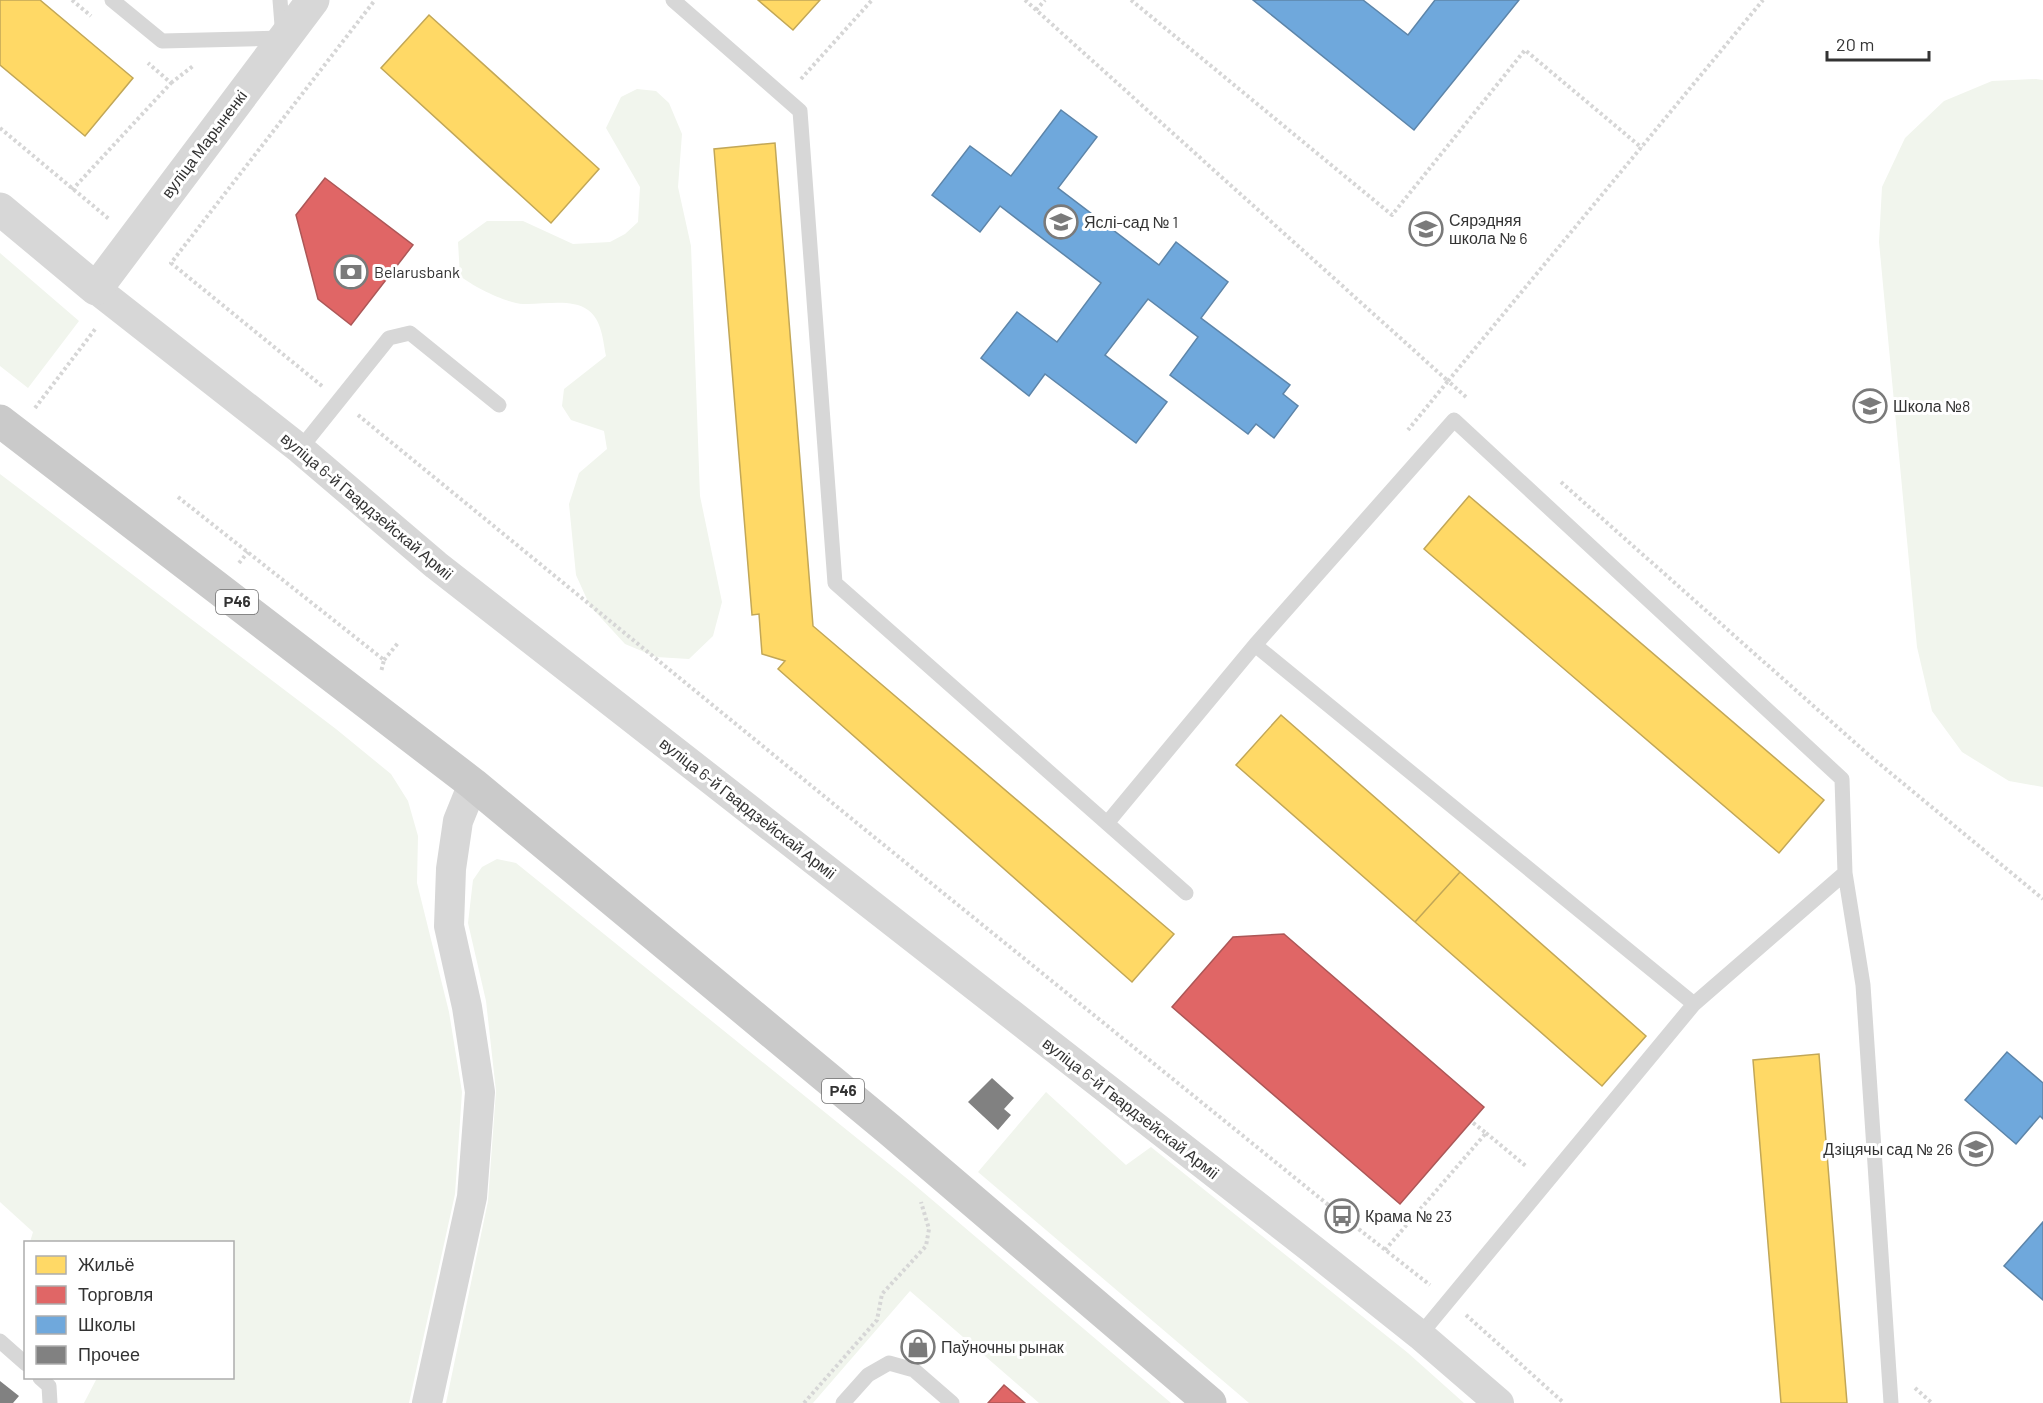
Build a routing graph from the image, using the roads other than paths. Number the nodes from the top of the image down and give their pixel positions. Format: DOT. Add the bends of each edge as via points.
graph roads {
  1 [pos="112,0"];
  2 [pos="280,0"];
  3 [pos="313,0"];
  4 [pos="673,0"];
  5 [pos="283,38"];
  6 [pos="0,209"];
  7 [pos="105,296"];
  8 [pos="499,405"];
  9 [pos="0,420"];
  10 [pos="300,449"];
  11 [pos="1254,645"];
  12 [pos="473,784"];
  13 [pos="1108,822"];
  14 [pos="1845,873"];
  15 [pos="1186,893"];
  16 [pos="1694,1004"];
  17 [pos="1420,1335"];
  18 [pos="0,1341"];
  19 [pos="24,1362"];
  20 [pos="42,1379"];
  21 [pos="50,1403"];
  22 [pos="427,1403"];
  23 [pos="843,1403"];
  24 [pos="951,1403"];
  25 [pos="1209,1403"];
  26 [pos="1499,1403"];
  27 [pos="1891,1403"];
  1 -- 5 [label="lane" via="162,42"];
  2 -- 5 [label="lane"];
  3 -- 5 [label="street, вуліца Марыненкі"];
  4 -- 13 [label="lane" via="800,111 835,582"];
  5 -- 7 [label="street, вуліца Марыненкі" via="134,238"];
  6 -- 7 [label="street, вуліца 6-й Гвардзейскай Арміі"];
  7 -- 10 [label="street, вуліца 6-й Гвардзейскай Арміі"];
  8 -- 10 [label="lane" via="410,333 389,338"];
  9 -- 12 [label="main road, Р46"];
  10 -- 17 [label="street, вуліца 6-й Гвардзейскай Арміі" via="436,566"];
  11 -- 13 [label="lane"];
  11 -- 14 [label="lane" via="1454,420 1842,779"];
  11 -- 16 [label="lane"];
  12 -- 22 [label="street" via="458,821 449,926 480,1092 472,1197"];
  12 -- 25 [label="main road, Р46" via="891,1130"];
  13 -- 15 [label="lane"];
  14 -- 16 [label="lane"];
  14 -- 27 [label="lane" via="1863,985"];
  16 -- 17 [label="lane"];
  17 -- 26 [label="street, вуліца 6-й Гвардзейскай Арміі"];
  18 -- 19 [label="lane"];
  20 -- 21 [label="lane" via="49,1386"];
  23 -- 24 [label="lane" via="868,1375 889,1363 914,1370"];
}
